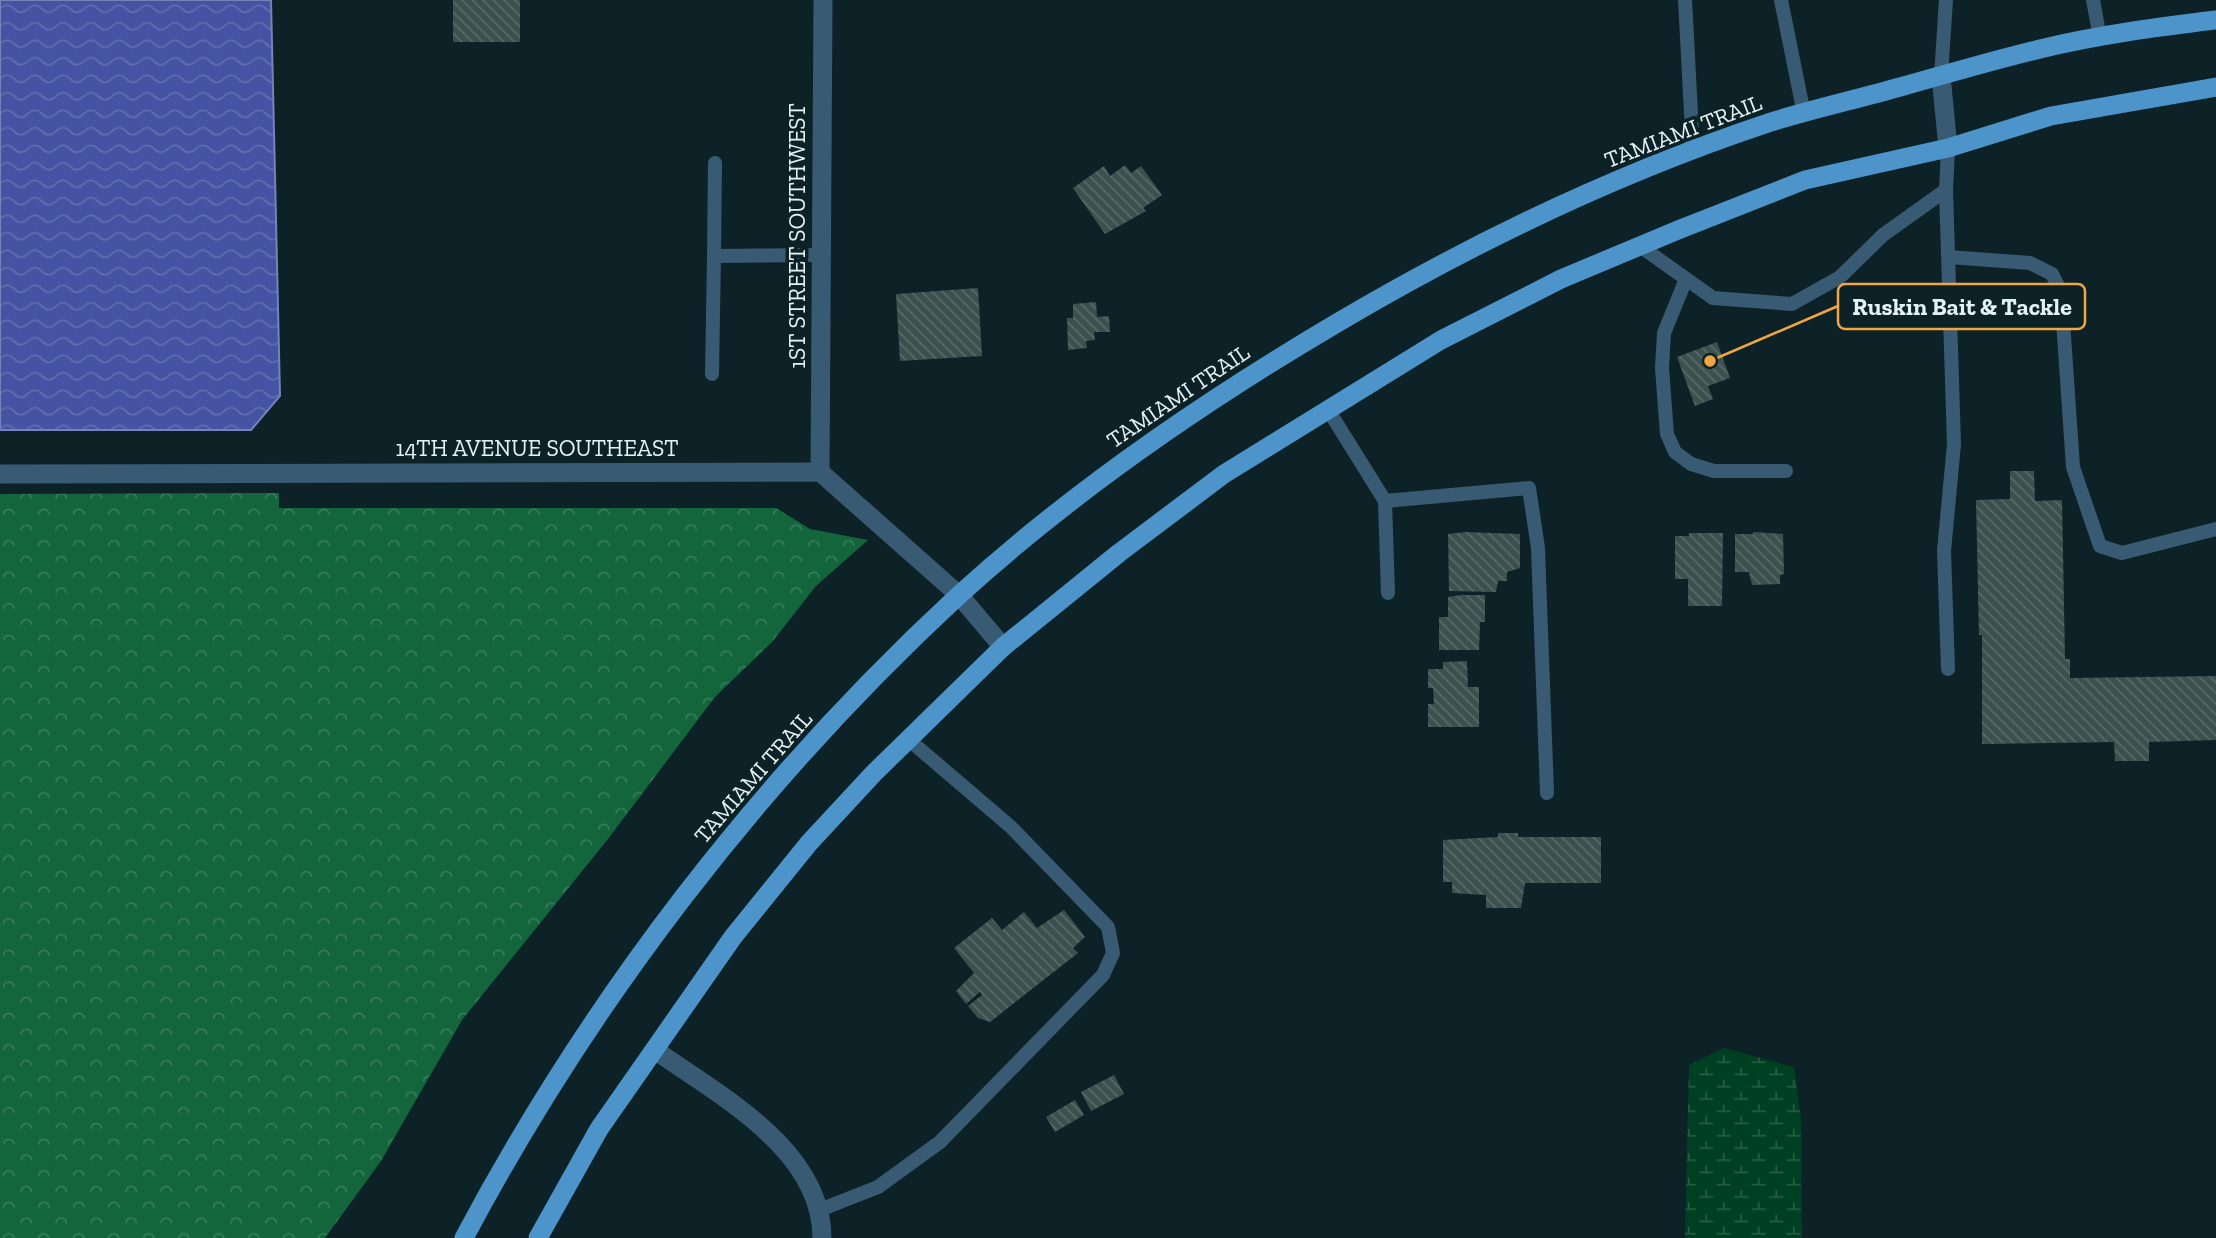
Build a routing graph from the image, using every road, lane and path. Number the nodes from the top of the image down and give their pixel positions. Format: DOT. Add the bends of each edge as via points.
graph roads {
  1 [pos="823,0"];
  2 [pos="1685,0"];
  3 [pos="1781,0"];
  4 [pos="1946,0"];
  5 [pos="2093,0"];
  6 [pos="2216,20"];
  7 [pos="2100,38"];
  8 [pos="1941,76"];
  9 [pos="2216,87"];
  10 [pos="1804,114"];
  11 [pos="1948,148"];
  12 [pos="1693,152"];
  13 [pos="715,163"];
  14 [pos="1946,190"];
  15 [pos="1640,246"];
  16 [pos="821,255"];
  17 [pos="714,256"];
  18 [pos="1949,257"];
  19 [pos="1686,279"];
  20 [pos="712,374"];
  21 [pos="1327,408"];
  22 [pos="1786,471"];
  23 [pos="820,472"];
  24 [pos="0,474"];
  25 [pos="1385,500"];
  26 [pos="2216,529"];
  27 [pos="1388,593"];
  28 [pos="959,595"];
  29 [pos="1003,647"];
  30 [pos="1948,669"];
  31 [pos="908,739"];
  32 [pos="1547,793"];
  33 [pos="655,1050"];
  34 [pos="817,1211"];
  35 [pos="464,1238"];
  36 [pos="538,1238"];
  37 [pos="822,1238"];
  1 -- 16 [label="street, 1ST STREET SOUTHWEST"];
  2 -- 12 [label="lane"];
  3 -- 10 [label="lane"];
  4 -- 8 [label="lane"];
  5 -- 7 [label="lane"];
  6 -- 7 [label="main road, TAMIAMI TRAIL"];
  7 -- 8 [label="main road, TAMIAMI TRAIL" via="2046,47"];
  8 -- 10 [label="main road, TAMIAMI TRAIL"];
  8 -- 11 [label="street"];
  9 -- 11 [label="main road" via="2051,116"];
  10 -- 12 [label="main road, TAMIAMI TRAIL"];
  11 -- 14 [label="lane"];
  11 -- 15 [label="main road" via="1805,180"];
  12 -- 28 [label="main road, TAMIAMI TRAIL" via="1527,220 1405,282 1292,350 1168,429"];
  13 -- 17 [label="lane"];
  14 -- 18 [label="lane"];
  14 -- 19 [label="lane" via="1883,235 1840,277 1791,304 1713,298"];
  15 -- 19 [label="lane"];
  15 -- 21 [label="main road" via="1561,279 1440,340"];
  16 -- 17 [label="lane"];
  16 -- 23 [label="street, 1ST STREET SOUTHWEST"];
  17 -- 20 [label="lane"];
  18 -- 26 [label="lane" via="2030,263 2052,274 2061,292 2073,467 2100,546 2122,553"];
  18 -- 30 [label="lane" via="1955,444 1944,551"];
  19 -- 22 [label="lane" via="1664,333 1667,434 1675,452 1691,464 1714,471"];
  21 -- 25 [label="lane"];
  21 -- 29 [label="main road" via="1214,481"];
  23 -- 24 [label="street, 14TH AVENUE SOUTHEAST"];
  23 -- 28 [label="street"];
  25 -- 27 [label="lane"];
  25 -- 32 [label="lane" via="1529,488 1538,548"];
  28 -- 29 [label="street"];
  28 -- 35 [label="main road, TAMIAMI TRAIL" via="847,706 752,811 666,918 567,1062"];
  29 -- 31 [label="main road"];
  31 -- 33 [label="main road" via="809,843 733,937"];
  31 -- 34 [label="lane" via="1011,827 1108,927 1113,953 1103,975 940,1142 878,1187"];
  33 -- 34 [label="street" via="775,1136 805,1178"];
  33 -- 36 [label="main road" via="599,1129"];
  34 -- 37 [label="street"];
}
